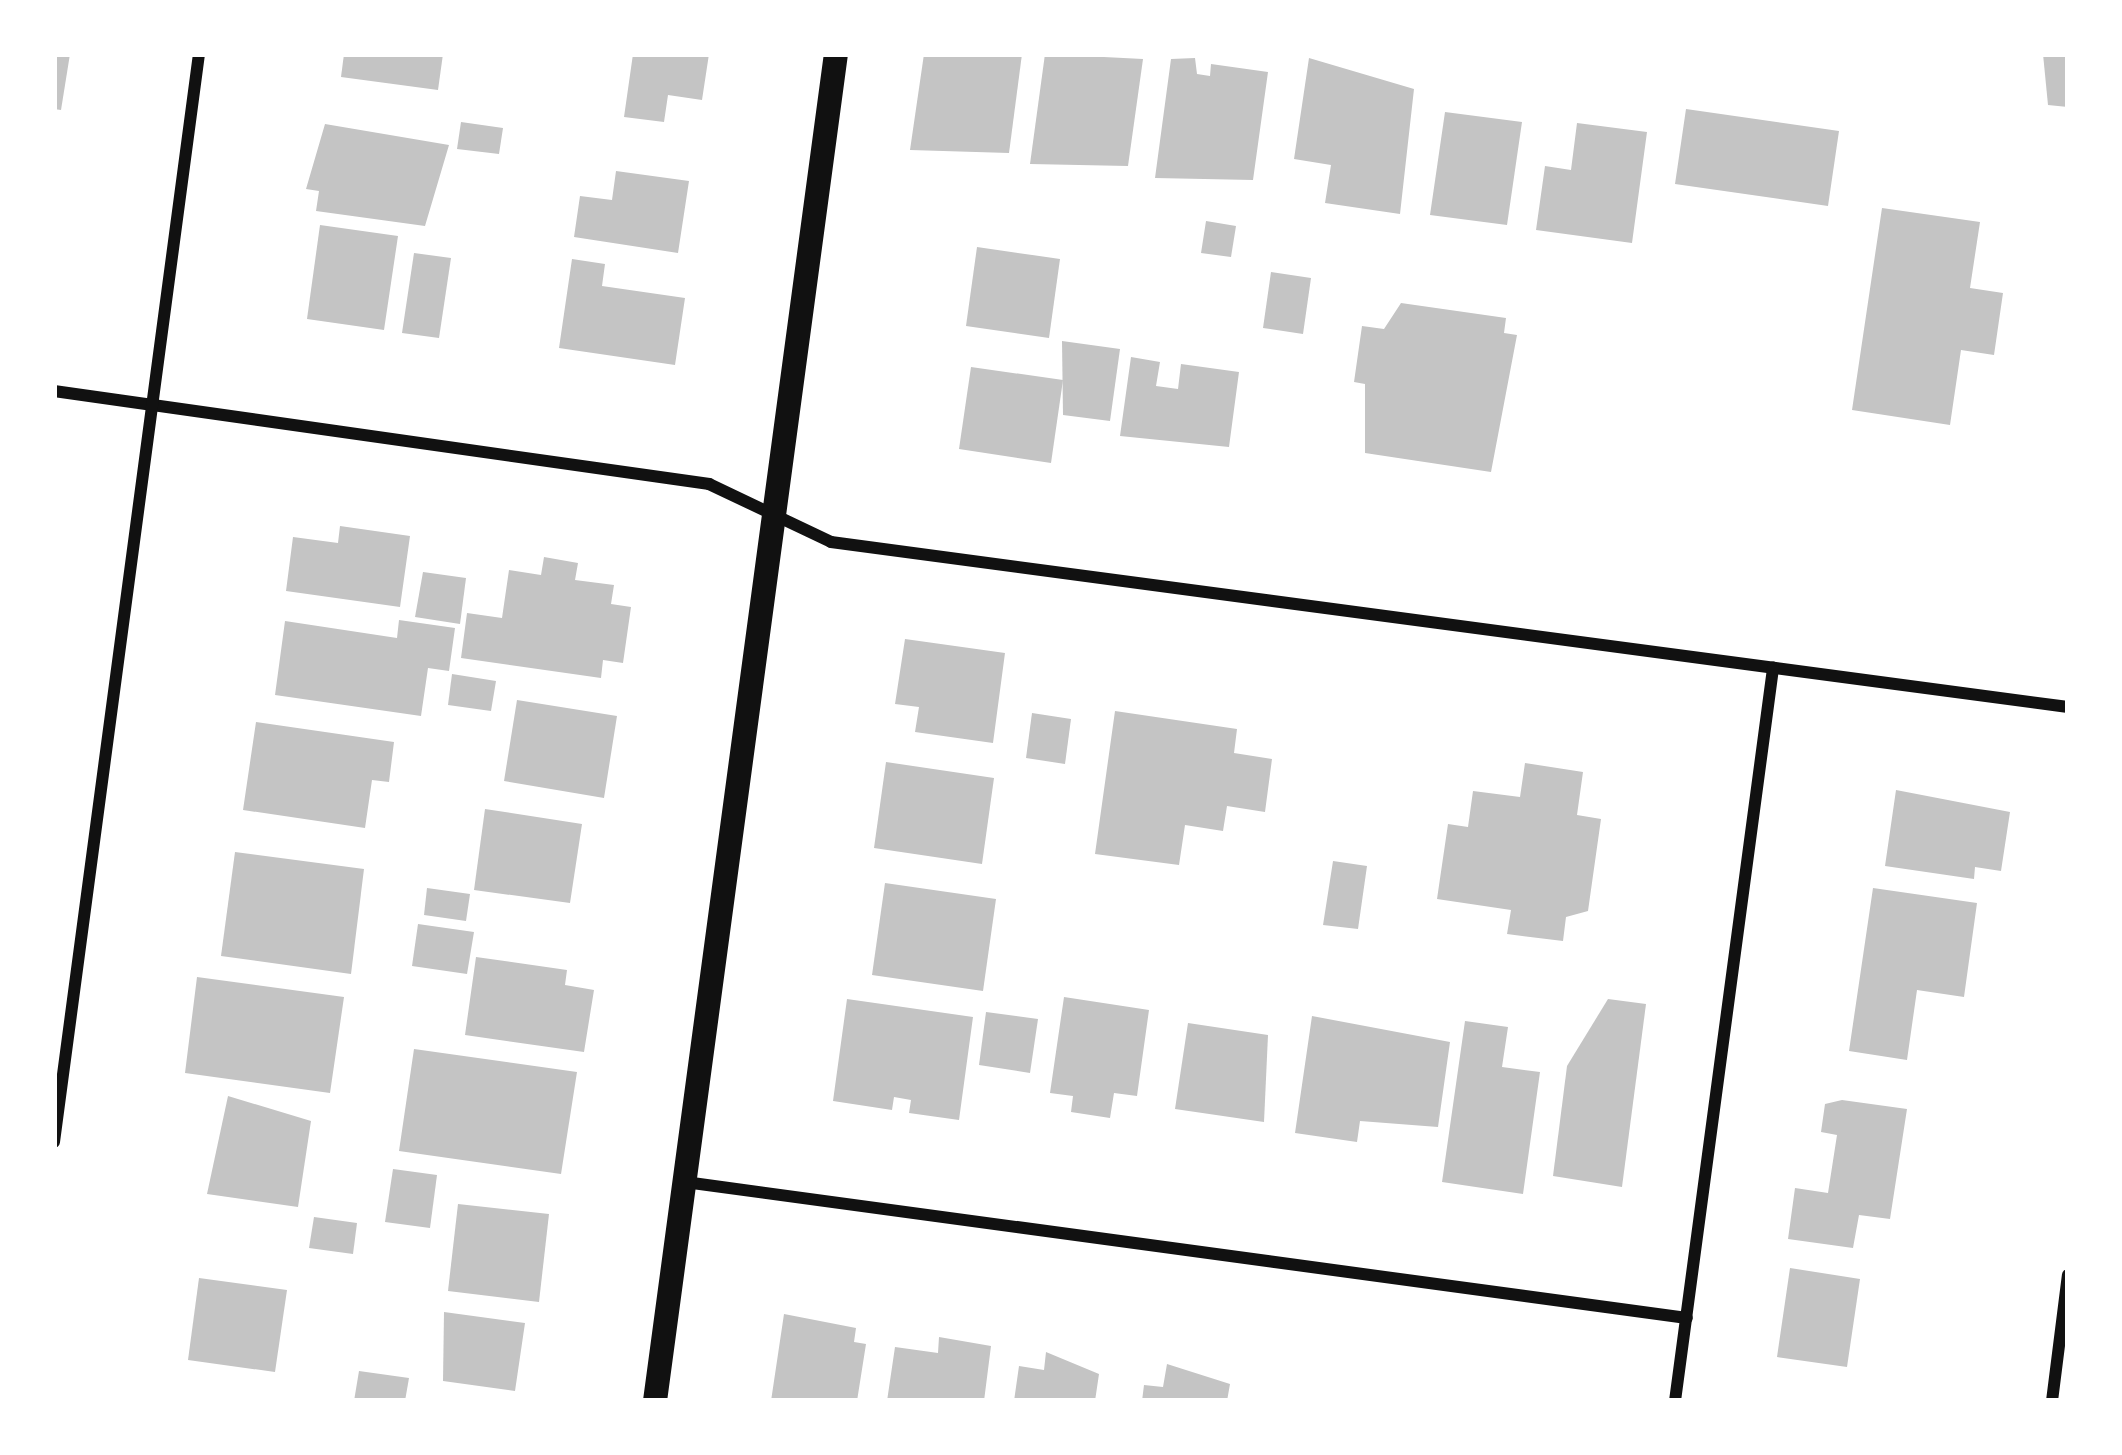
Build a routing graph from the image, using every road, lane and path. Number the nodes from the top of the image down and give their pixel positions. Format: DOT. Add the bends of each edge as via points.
graph roads {
  1 [pos="199,54"];
  2 [pos="836,54"];
  3 [pos="54,391"];
  4 [pos="154,404"];
  5 [pos="774,514"];
  6 [pos="1773,668"];
  7 [pos="2068,707"];
  8 [pos="54,1142"];
  9 [pos="685,1182"];
  10 [pos="2068,1275"];
  11 [pos="1687,1318"];
  12 [pos="655,1401"];
  13 [pos="1676,1401"];
  14 [pos="2052,1401"];
  1 -- 4 [label="street"];
  2 -- 5 [label="main road"];
  3 -- 4 [label="street"];
  4 -- 5 [label="street" via="710,484"];
  4 -- 8 [label="street"];
  5 -- 6 [label="street" via="831,542"];
  5 -- 9 [label="main road"];
  6 -- 7 [label="street"];
  6 -- 11 [label="street"];
  9 -- 11 [label="street"];
  9 -- 12 [label="main road"];
  10 -- 14 [label="street"];
  11 -- 13 [label="street"];
}
